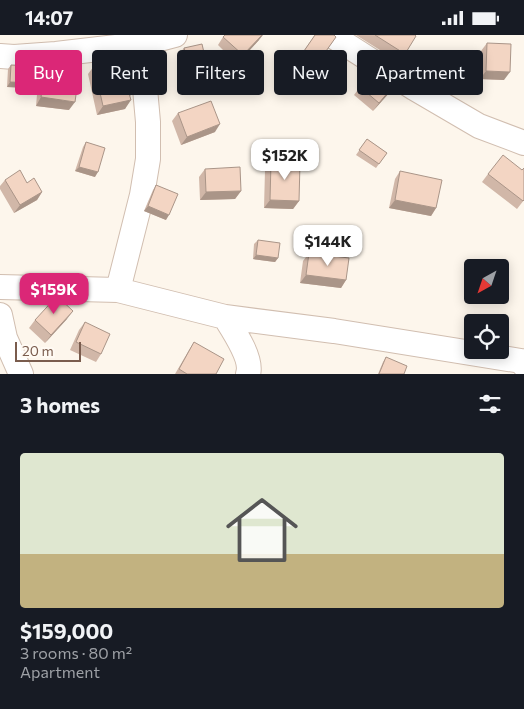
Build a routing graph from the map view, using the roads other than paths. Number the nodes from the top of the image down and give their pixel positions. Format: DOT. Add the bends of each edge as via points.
graph roads {
  1 [pos="175,35"];
  2 [pos="331,35"];
  3 [pos="140,39"];
  4 [pos="0,56"];
  5 [pos="524,143"];
  6 [pos="0,287"];
  7 [pos="118,290"];
  8 [pos="0,315"];
  9 [pos="225,317"];
  10 [pos="523,359"];
  11 [pos="21,374"];
  12 [pos="248,374"];
  1 -- 3 [label="street"];
  2 -- 5 [label="street" via="480,126"];
  3 -- 4 [label="street" via="56,54"];
  3 -- 7 [label="street" via="148,121 148,159"];
  6 -- 7 [label="street"];
  7 -- 9 [label="street"];
  8 -- 11 [label="street" via="5,338"];
  9 -- 10 [label="street"];
  9 -- 12 [label="street" via="244,351"];
}
